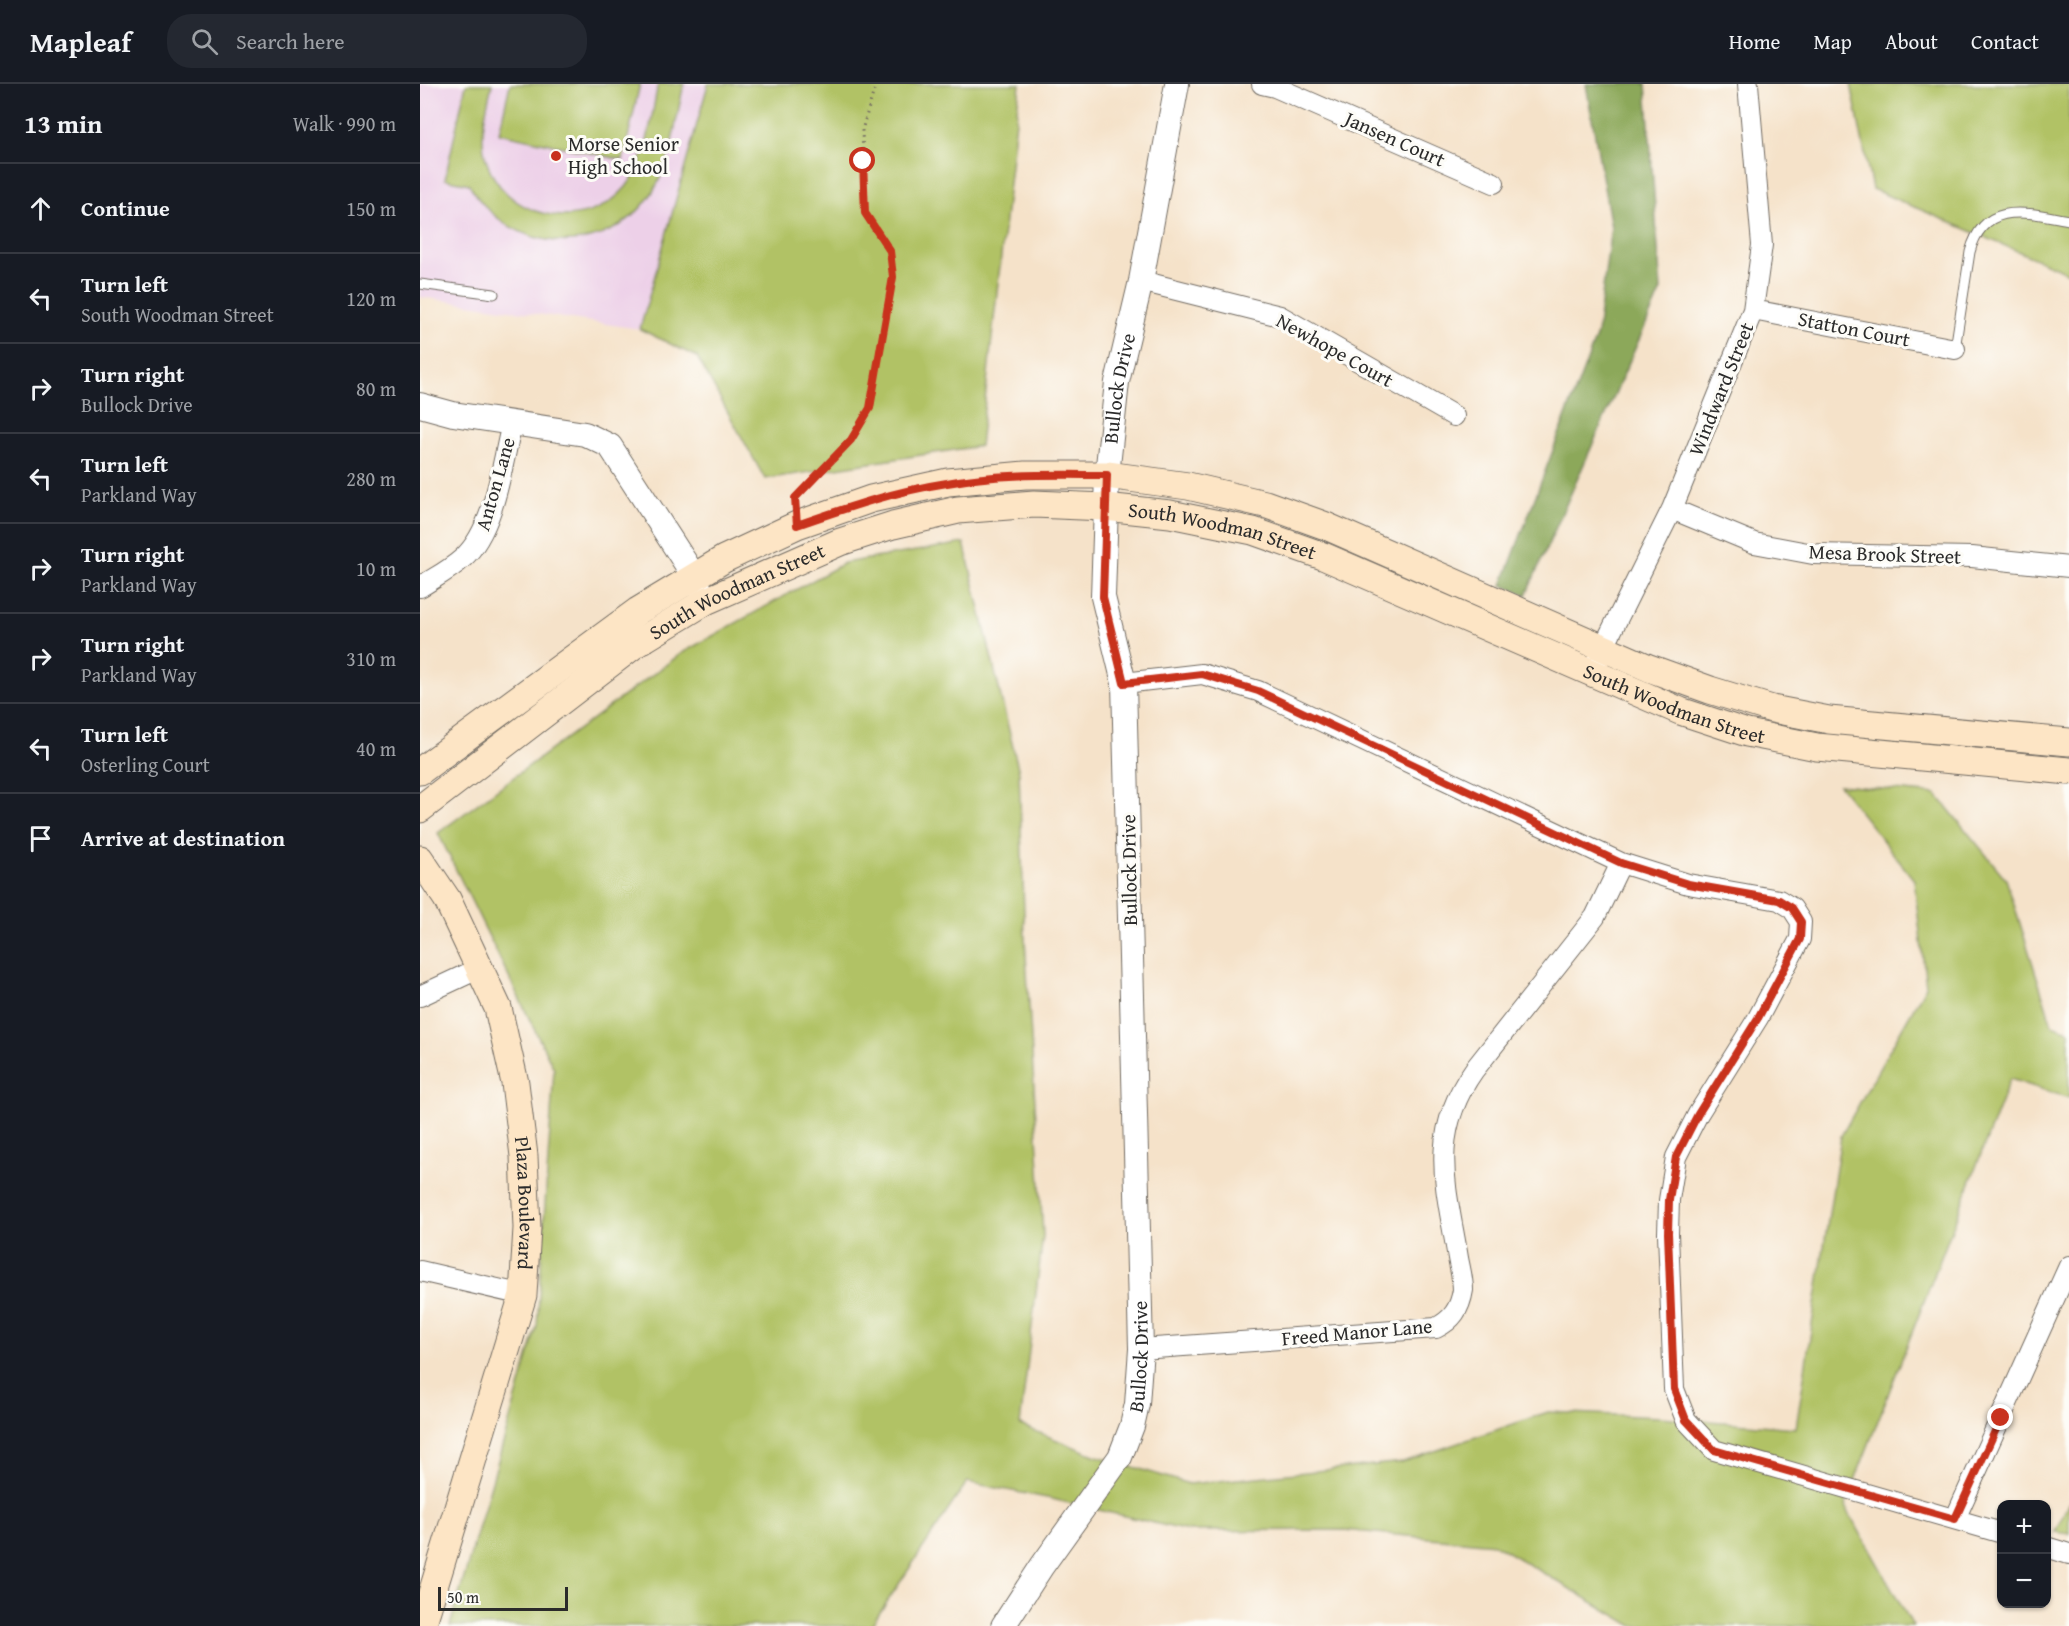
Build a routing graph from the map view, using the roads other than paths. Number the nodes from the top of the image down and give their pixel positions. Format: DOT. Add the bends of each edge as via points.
graph roads {
  1 [pos="1177,84"];
  2 [pos="1262,84"];
  3 [pos="1748,84"];
  4 [pos="1494,183"];
  5 [pos="2069,220"];
  6 [pos="1142,280"];
  7 [pos="420,284"];
  8 [pos="494,294"];
  9 [pos="1753,310"];
  10 [pos="1955,349"];
  11 [pos="420,405"];
  12 [pos="1454,416"];
  13 [pos="512,423"];
  14 [pos="1107,475"];
  15 [pos="1105,507"];
  16 [pos="1672,509"];
  17 [pos="2069,567"];
  18 [pos="694,576"];
  19 [pos="420,588"];
  20 [pos="706,601"];
  21 [pos="1603,648"];
  22 [pos="1591,673"];
  23 [pos="1124,683"];
  24 [pos="2069,742"];
  25 [pos="420,771"];
  26 [pos="2069,771"];
  27 [pos="420,808"];
  28 [pos="420,859"];
  29 [pos="1621,863"];
  30 [pos="480,968"];
  31 [pos="420,996"];
  32 [pos="2069,1266"];
  33 [pos="420,1271"];
  34 [pos="523,1295"];
  35 [pos="1141,1348"];
  36 [pos="1955,1519"];
  37 [pos="1997,1532"];
  38 [pos="2051,1549"];
  39 [pos="2069,1554"];
  40 [pos="422,1626"];
  41 [pos="1003,1626"];
  1 -- 6 [label="street, Bullock Drive"];
  2 -- 4 [label="street, Jansen Court"];
  3 -- 9 [label="street, Windward Street" via="1762,245"];
  5 -- 10 [label="lane" via="2007,213 1988,221 1980,230 1970,252"];
  6 -- 12 [label="street, Newhope Court" via="1280,316"];
  6 -- 14 [label="street, Bullock Drive" via="1117,382"];
  7 -- 8 [label="lane"];
  9 -- 10 [label="street, Statton Court"];
  9 -- 16 [label="street, Windward Street"];
  11 -- 13 [label="street"];
  13 -- 18 [label="street" via="585,434 610,446"];
  13 -- 19 [label="street, Anton Lane" via="491,512 479,539 463,558"];
  14 -- 15 [label="street, Bullock Drive"];
  14 -- 18 [label="main road, South Woodman Street" via="1025,475 948,482 871,499 797,525"];
  14 -- 21 [label="main road, South Woodman Street" via="1188,486 1265,504 1326,526"];
  15 -- 20 [label="main road, South Woodman Street" via="1034,504 958,510 893,525 840,542"];
  15 -- 22 [label="main road, South Woodman Street" via="1170,514 1252,531 1323,556"];
  15 -- 23 [label="street, Bullock Drive" via="1103,597"];
  16 -- 17 [label="street, Mesa Brook Street" via="1755,543 1813,555 1972,557"];
  16 -- 21 [label="street, Windward Street"];
  18 -- 20 [label="street"];
  18 -- 25 [label="main road, South Woodman Street" via="638,611"];
  20 -- 27 [label="main road, South Woodman Street" via="626,651"];
  21 -- 22 [label="street, Windward Street"];
  21 -- 24 [label="main road, South Woodman Street" via="1648,668 1772,709 1829,720"];
  22 -- 26 [label="main road, South Woodman Street" via="1680,711 1746,733 1817,747"];
  23 -- 29 [label="street" via="1202,674 1258,691"];
  23 -- 35 [label="street, Bullock Drive"];
  28 -- 30 [label="main road, Plaza Boulevard" via="447,899"];
  29 -- 35 [label="street, Freed Manor Lane" via="1595,917 1474,1070 1451,1112 1444,1142 1444,1172 1463,1290 1462,1301 1452,1317 1436,1328"];
  29 -- 36 [label="street" via="1688,884 1779,900 1792,908 1801,922 1800,939 1758,1018 1676,1157 1668,1233 1674,1389 1686,1420 1714,1450"];
  30 -- 31 [label="street"];
  30 -- 34 [label="main road, Plaza Boulevard" via="498,1008 515,1083 527,1228"];
  32 -- 36 [label="street"];
  33 -- 34 [label="street"];
  34 -- 40 [label="main road, Plaza Boulevard"];
  35 -- 41 [label="street, Bullock Drive" via="1137,1404 1120,1458"];
  36 -- 37 [label="street"];
  38 -- 39 [label="street"];
}
